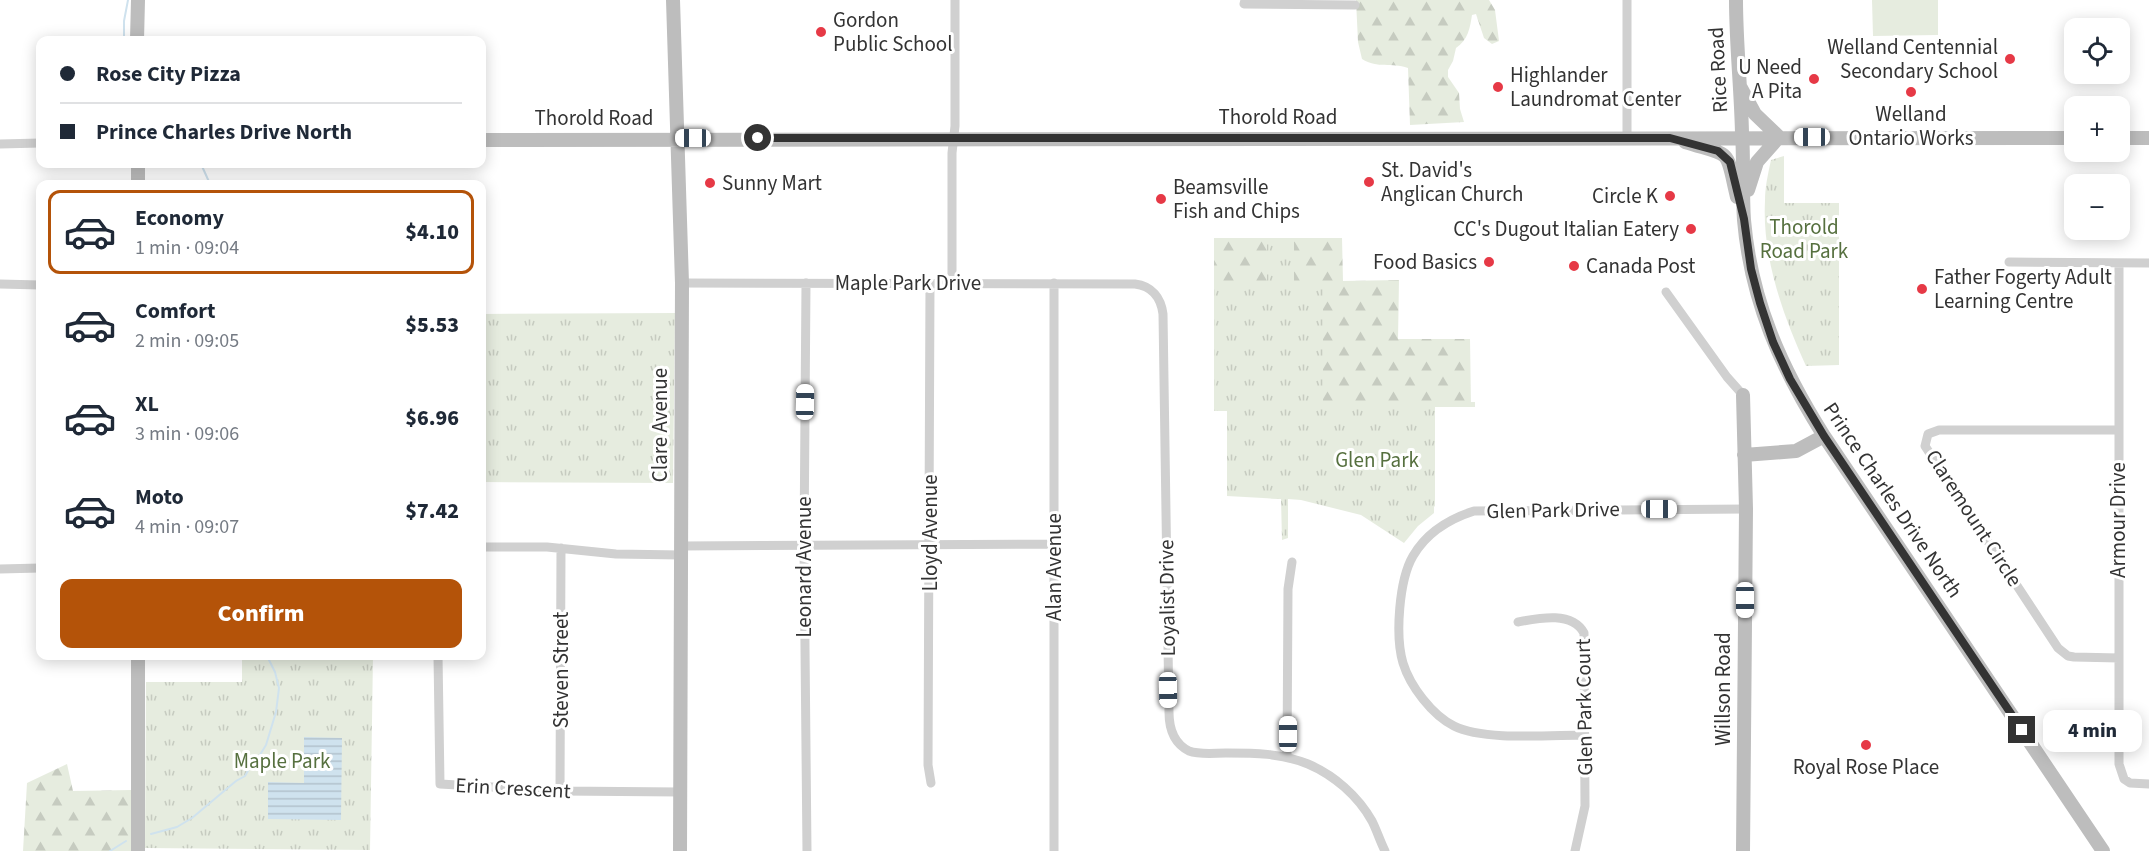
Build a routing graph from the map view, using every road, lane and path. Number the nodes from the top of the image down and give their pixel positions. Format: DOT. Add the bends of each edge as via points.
graph roads {
  1 [pos="138,0"];
  2 [pos="673,0"];
  3 [pos="955,0"];
  4 [pos="1245,0"];
  5 [pos="1627,0"];
  6 [pos="1736,0"];
  7 [pos="1355,5"];
  8 [pos="137,36"];
  9 [pos="1740,86"];
  10 [pos="1743,137"];
  11 [pos="1784,137"];
  12 [pos="678,138"];
  13 [pos="954,138"];
  14 [pos="1627,138"];
  15 [pos="1670,138"];
  16 [pos="2064,138"];
  17 [pos="2130,138"];
  18 [pos="2149,138"];
  19 [pos="486,140"];
  20 [pos="36,143"];
  21 [pos="0,144"];
  22 [pos="1744,219"];
  23 [pos="2009,262"];
  24 [pos="2119,263"];
  25 [pos="2149,263"];
  26 [pos="681,283"];
  27 [pos="806,283"];
  28 [pos="930,283"];
  29 [pos="952,283"];
  30 [pos="1054,283"];
  31 [pos="0,284"];
  32 [pos="1135,284"];
  33 [pos="36,285"];
  34 [pos="1666,292"];
  35 [pos="1743,395"];
  36 [pos="2118,430"];
  37 [pos="1824,436"];
  38 [pos="1744,455"];
  39 [pos="1746,509"];
  40 [pos="930,544"];
  41 [pos="1054,544"];
  42 [pos="804,545"];
  43 [pos="486,547"];
  44 [pos="561,548"];
  45 [pos="681,550"];
  46 [pos="1292,562"];
  47 [pos="36,568"];
  48 [pos="0,569"];
  49 [pos="1518,622"];
  50 [pos="2119,658"];
  51 [pos="138,660"];
  52 [pos="438,660"];
  53 [pos="1585,735"];
  54 [pos="1287,757"];
  55 [pos="931,783"];
  56 [pos="2149,784"];
  57 [pos="560,791"];
  58 [pos="680,792"];
  59 [pos="138,851"];
  60 [pos="680,851"];
  61 [pos="807,851"];
  62 [pos="1054,851"];
  63 [pos="1385,851"];
  64 [pos="1575,851"];
  65 [pos="1743,851"];
  66 [pos="2103,851"];
  1 -- 8 [label="street"];
  2 -- 12 [label="street, Clare Avenue"];
  3 -- 13 [label="street"];
  4 -- 7 [label="street" via="1244,4"];
  5 -- 14 [label="street"];
  6 -- 9 [label="street, Rice Road"];
  9 -- 10 [label="street, Rice Road"];
  9 -- 11 [label="street" via="1755,114"];
  10 -- 11 [label="street, Thorold Road"];
  10 -- 15 [label="street, Thorold Road"];
  10 -- 22 [label="street, Prince Charles Drive North"];
  11 -- 16 [label="street, Thorold Road"];
  11 -- 22 [label="street" via="1755,166"];
  12 -- 13 [label="street, Thorold Road"];
  12 -- 19 [label="street, Thorold Road"];
  12 -- 26 [label="street, Clare Avenue"];
  13 -- 14 [label="street, Thorold Road"];
  13 -- 29 [label="street"];
  14 -- 15 [label="street, Thorold Road"];
  15 -- 22 [label="street" via="1726,156"];
  17 -- 18 [label="street"];
  20 -- 21 [label="street"];
  22 -- 37 [label="street, Prince Charles Drive North" via="1751,269 1773,342"];
  23 -- 24 [label="street"];
  24 -- 25 [label="street"];
  24 -- 36 [label="street, Armour Drive"];
  26 -- 27 [label="street, Maple Park Drive"];
  26 -- 45 [label="street, Clare Avenue"];
  27 -- 28 [label="street, Maple Park Drive"];
  27 -- 42 [label="street, Leonard Avenue"];
  28 -- 29 [label="street, Maple Park Drive"];
  28 -- 40 [label="street, Lloyd Avenue"];
  29 -- 30 [label="street, Maple Park Drive"];
  30 -- 32 [label="street, Maple Park Drive"];
  30 -- 41 [label="street, Alan Avenue"];
  31 -- 33 [label="street"];
  32 -- 54 [label="street, Loyalist Drive" via="1154,293 1163,314 1171,730 1180,744 1195,753"];
  34 -- 35 [label="street"];
  35 -- 38 [label="street, Willson Road"];
  36 -- 50 [label="street, Armour Drive"];
  36 -- 50 [label="street, Claremount Circle" via="1939,430 1928,434 1925,446 2058,648 2074,657"];
  37 -- 38 [label="street" via="1796,451"];
  37 -- 66 [label="street, Prince Charles Drive North"];
  38 -- 39 [label="street, Willson Road"];
  39 -- 53 [label="street, Glen Park Drive" via="1474,512 1434,531 1414,554 1401,594 1401,651 1406,672 1432,709 1451,725 1475,734"];
  39 -- 65 [label="street, Willson Road"];
  40 -- 41 [label="street"];
  40 -- 42 [label="street"];
  40 -- 55 [label="street, Lloyd Avenue"];
  41 -- 62 [label="street, Alan Avenue"];
  42 -- 45 [label="street"];
  42 -- 61 [label="street, Leonard Avenue"];
  43 -- 44 [label="street"];
  44 -- 45 [label="street" via="616,554"];
  44 -- 57 [label="street, Steven Street"];
  45 -- 58 [label="street, Clare Avenue"];
  46 -- 54 [label="street" via="1288,589"];
  47 -- 48 [label="street"];
  49 -- 53 [label="street, Glen Park Court" via="1566,620 1583,630"];
  50 -- 56 [label="street, Armour Drive" via="2121,776 2130,783"];
  51 -- 59 [label="street"];
  52 -- 57 [label="street, Erin Crescent" via="440,784"];
  53 -- 64 [label="street, Glen Park Court" via="1585,806"];
  54 -- 63 [label="street, Loyalist Drive" via="1327,774 1344,787 1371,820"];
  57 -- 58 [label="street, Erin Crescent"];
  58 -- 60 [label="street, Clare Avenue"];
}
